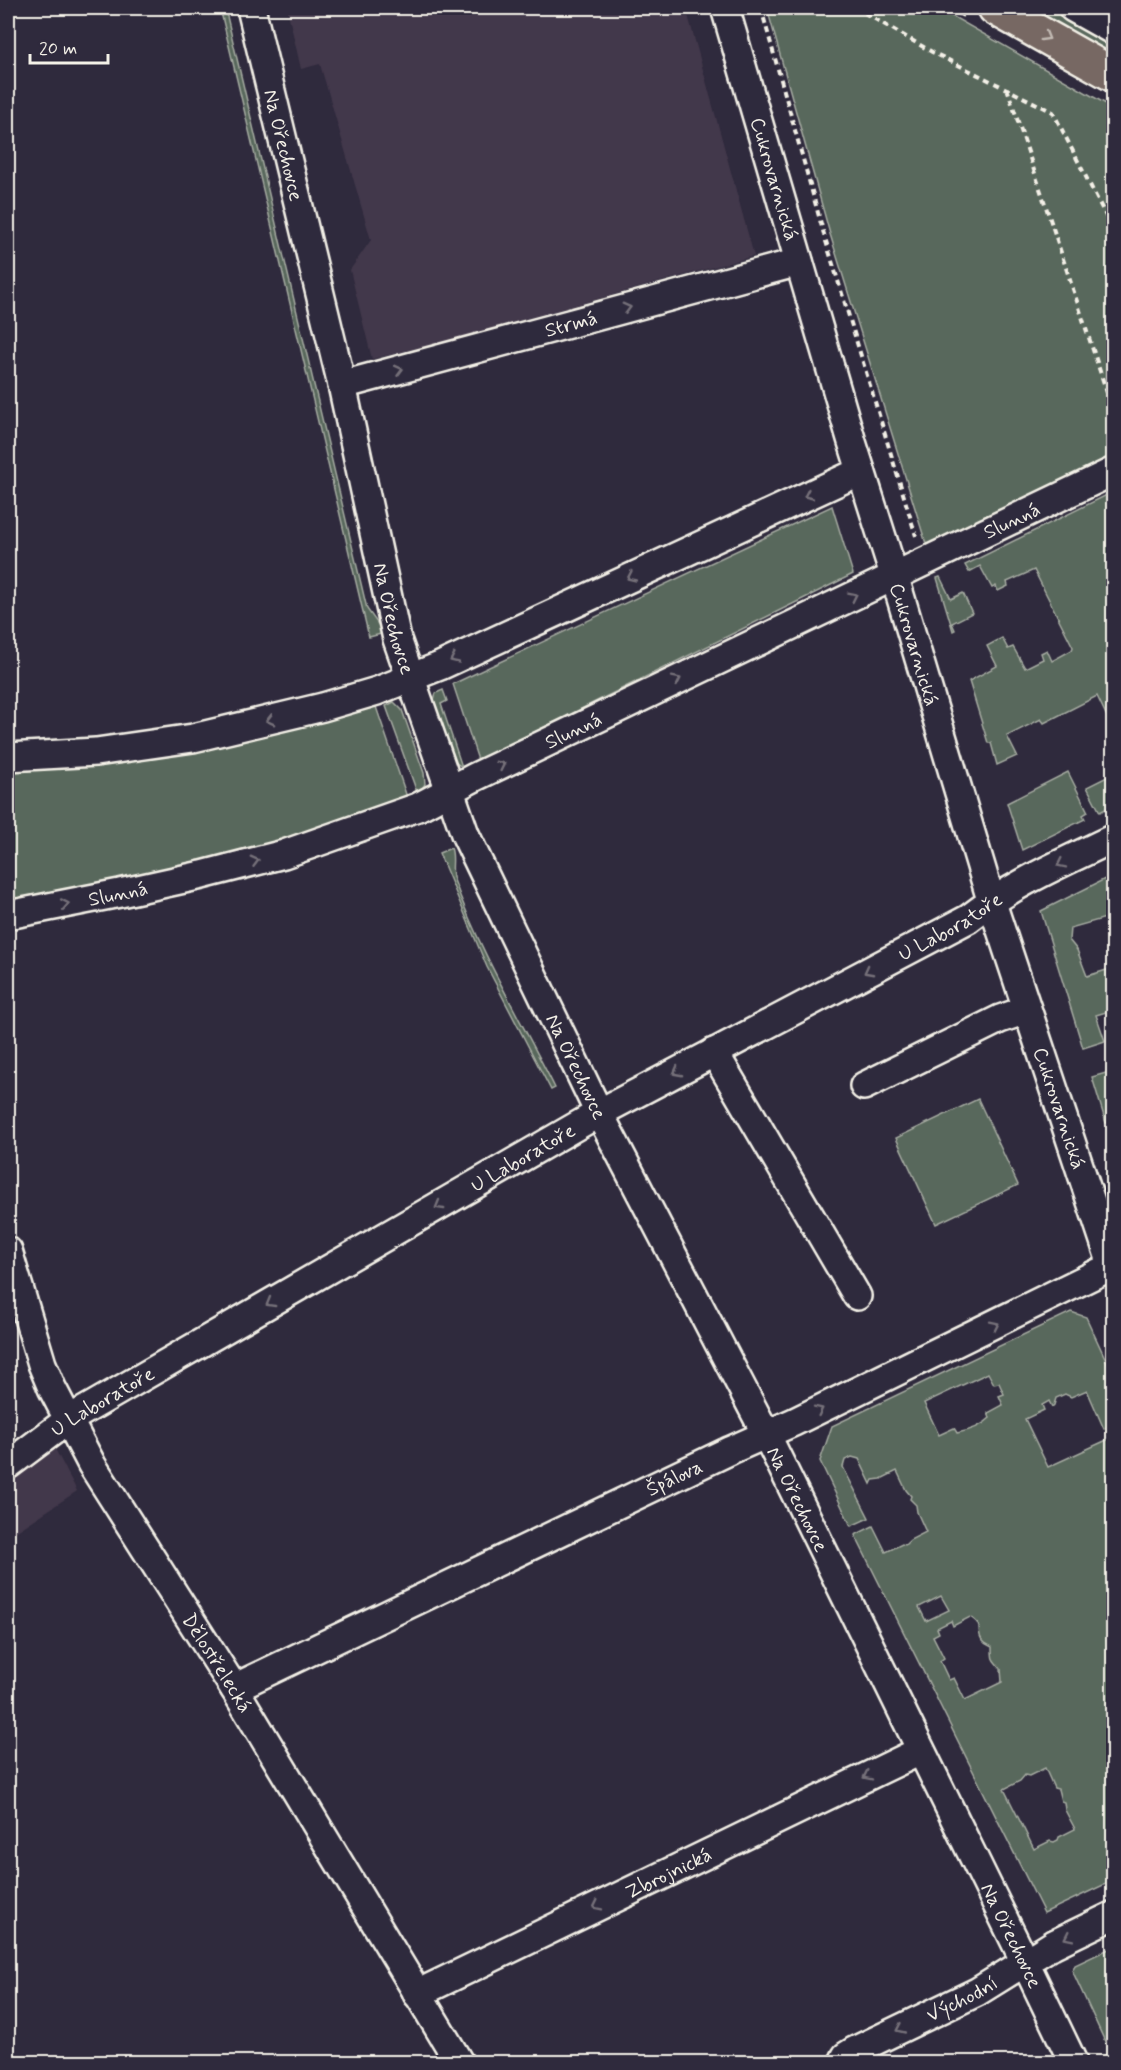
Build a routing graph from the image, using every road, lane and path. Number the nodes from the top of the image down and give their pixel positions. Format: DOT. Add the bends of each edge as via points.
graph roads {
  1 [pos="251,8"];
  2 [pos="761,8"];
  3 [pos="856,8"];
  4 [pos="995,8"];
  5 [pos="1073,8"];
  6 [pos="727,10"];
  7 [pos="1113,31"];
  8 [pos="1113,75"];
  9 [pos="1007,88"];
  10 [pos="1113,232"];
  11 [pos="799,262"];
  12 [pos="342,385"];
  13 [pos="1113,414"];
  14 [pos="861,471"];
  15 [pos="1113,471"];
  16 [pos="917,540"];
  17 [pos="894,575"];
  18 [pos="410,679"];
  19 [pos="8,757"];
  20 [pos="449,791"];
  21 [pos="1113,838"];
  22 [pos="992,900"];
  23 [pos="8,915"];
  24 [pos="1026,1010"];
  25 [pos="714,1052"];
  26 [pos="864,1086"];
  27 [pos="599,1113"];
  28 [pos="8,1251"];
  29 [pos="1113,1267"];
  30 [pos="857,1296"];
  31 [pos="68,1420"];
  32 [pos="766,1434"];
  33 [pos="8,1465"];
  34 [pos="234,1688"];
  35 [pos="920,1750"];
  36 [pos="1113,1915"];
  37 [pos="1026,1962"];
  38 [pos="417,1994"];
  39 [pos="459,2062"];
  40 [pos="843,2062"];
  41 [pos="1073,2062"];
  1 -- 12 [label="street, Na Ořechovce"];
  2 -- 16 [label="path" via="825,238"];
  3 -- 9 [label="path" via="932,52"];
  4 -- 8 [label="main road, one-way"];
  5 -- 7 [label="street"];
  6 -- 11 [label="street, Cukrovarnická"];
  9 -- 10 [label="path" via="1053,112"];
  9 -- 13 [label="path"];
  12 -- 11 [label="street, Strmá, one-way"];
  11 -- 14 [label="street, Cukrovarnická"];
  12 -- 18 [label="street, Na Ořechovce" via="397,639"];
  14 -- 17 [label="street, Cukrovarnická"];
  14 -- 18 [label="street, one-way"];
  15 -- 17 [label="street, Slunná"];
  20 -- 17 [label="street, Slunná, one-way"];
  17 -- 22 [label="street, Cukrovarnická"];
  18 -- 19 [label="street, one-way" via="323,706 193,738 96,752"];
  18 -- 20 [label="street, Na Ořechovce"];
  23 -- 20 [label="street, Slunná, one-way" via="284,854 418,807"];
  20 -- 27 [label="street, Na Ořechovce" via="465,834"];
  21 -- 22 [label="street, U Laboratoře, one-way"];
  22 -- 24 [label="street, Cukrovarnická"];
  22 -- 25 [label="street, U Laboratoře, one-way" via="968,919"];
  24 -- 26 [label="street"];
  24 -- 29 [label="street, Cukrovarnická"];
  25 -- 27 [label="street, U Laboratoře, one-way"];
  25 -- 30 [label="street"];
  27 -- 31 [label="street, U Laboratoře, one-way"];
  27 -- 32 [label="street, Na Ořechovce"];
  28 -- 31 [label="street, Dělostřelecká" via="42,1364"];
  32 -- 29 [label="street, Špálova, one-way"];
  31 -- 33 [label="street, U Laboratoře"];
  31 -- 34 [label="street, Dělostřelecká" via="92,1465"];
  32 -- 34 [label="street, Špálova"];
  32 -- 35 [label="street, Na Ořechovce"];
  34 -- 38 [label="street, Dělostřelecká"];
  35 -- 37 [label="street, Na Ořechovce"];
  35 -- 38 [label="street, Zbrojnická, one-way"];
  36 -- 37 [label="street, Východní, one-way"];
  37 -- 40 [label="street, Východní, one-way" via="977,1992 854,2051"];
  37 -- 41 [label="street, Na Ořechovce"];
  38 -- 39 [label="street, Dělostřelecká"];
}
